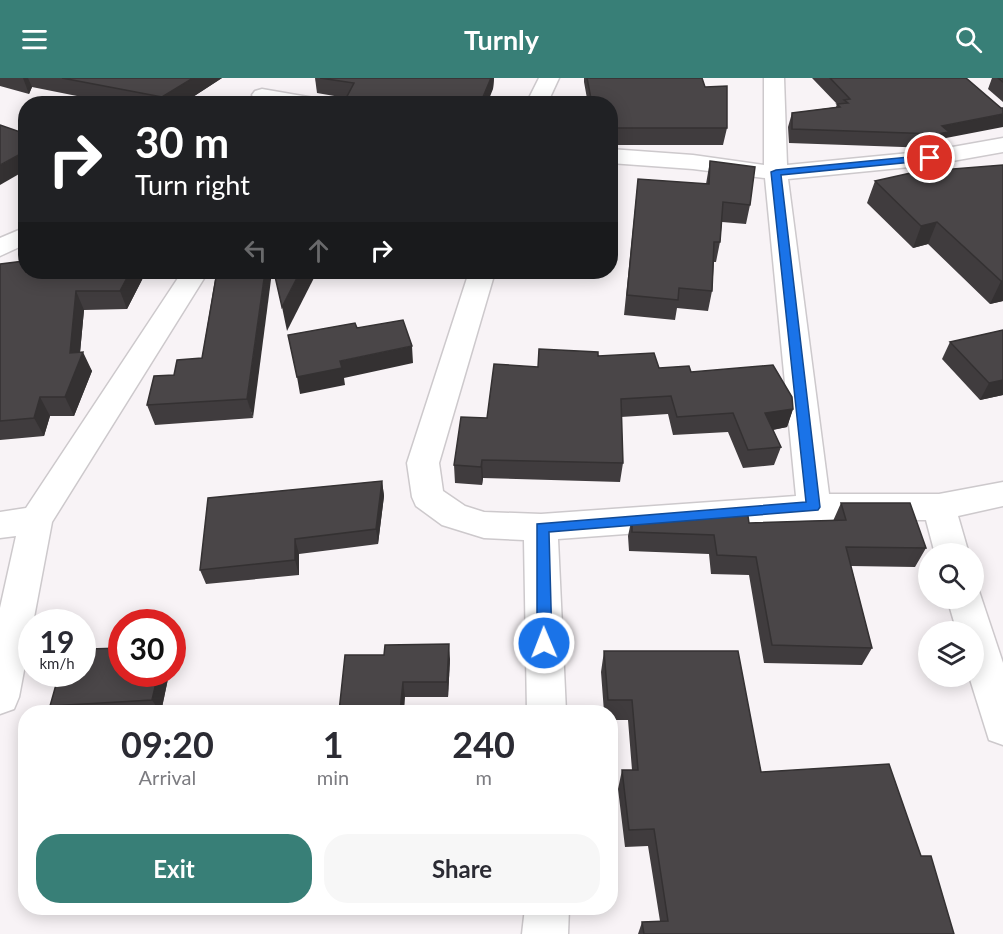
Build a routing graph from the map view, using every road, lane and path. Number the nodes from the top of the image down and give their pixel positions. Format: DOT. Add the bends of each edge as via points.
graph roads {
  1 [pos="289,78"];
  2 [pos="549,78"];
  3 [pos="774,78"];
  4 [pos="260,96"];
  5 [pos="540,96"];
  6 [pos="1003,145"];
  7 [pos="618,157"];
  8 [pos="776,172"];
  9 [pos="18,238"];
  10 [pos="0,248"];
  11 [pos="191,279"];
  12 [pos="480,279"];
  13 [pos="1003,494"];
  14 [pos="814,507"];
  15 [pos="939,507"];
  16 [pos="36,520"];
  17 [pos="0,525"];
  18 [pos="542,527"];
  19 [pos="949,543"];
  20 [pos="969,609"];
  21 [pos="0,696"];
  22 [pos="546,705"];
  23 [pos="1003,726"];
  24 [pos="546,915"];
  25 [pos="545,934"];
  1 -- 4 [label="street"];
  2 -- 5 [label="street"];
  3 -- 8 [label="street"];
  6 -- 8 [label="street" via="930,158"];
  7 -- 8 [label="street"];
  8 -- 14 [label="street"];
  9 -- 10 [label="street"];
  11 -- 16 [label="street"];
  12 -- 18 [label="street" via="423,463 428,497 454,516 484,525"];
  13 -- 15 [label="street"];
  14 -- 15 [label="street"];
  14 -- 18 [label="street"];
  15 -- 19 [label="street"];
  16 -- 17 [label="street"];
  16 -- 21 [label="street"];
  18 -- 22 [label="street"];
  20 -- 23 [label="street"];
  24 -- 25 [label="street"];
}
